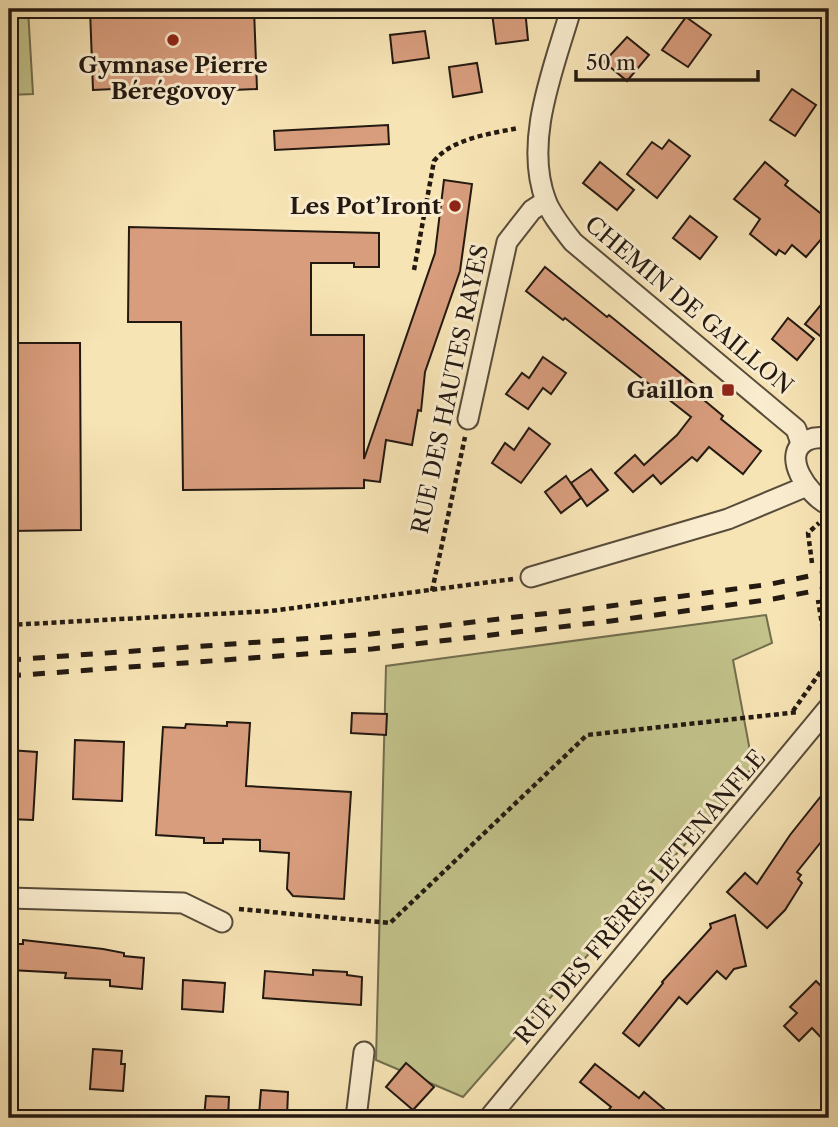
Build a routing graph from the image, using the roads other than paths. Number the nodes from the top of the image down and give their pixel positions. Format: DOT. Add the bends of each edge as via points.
graph roads {
  1 [pos="570,9"];
  2 [pos="546,201"];
  3 [pos="468,419"];
  4 [pos="828,437"];
  5 [pos="802,443"];
  6 [pos="807,486"];
  7 [pos="826,512"];
  8 [pos="531,577"];
  9 [pos="827,709"];
  10 [pos="9,898"];
  11 [pos="222,922"];
  12 [pos="364,1052"];
  13 [pos="356,1118"];
  14 [pos="489,1118"];
  1 -- 2 [label="street" via="540,123 537,147"];
  2 -- 3 [label="street, RUE DES HAUTES RAYES" via="532,210 507,242"];
  2 -- 5 [label="street, CHEMIN DE GAILLON" via="573,242 796,429"];
  4 -- 5 [label="street"];
  5 -- 6 [label="street" via="796,454 797,466"];
  6 -- 7 [label="street"];
  6 -- 8 [label="street" via="728,519"];
  9 -- 14 [label="street, RUE DES FRÈRES LETENANFLE"];
  10 -- 11 [label="street" via="183,903"];
  12 -- 13 [label="street"];
}
